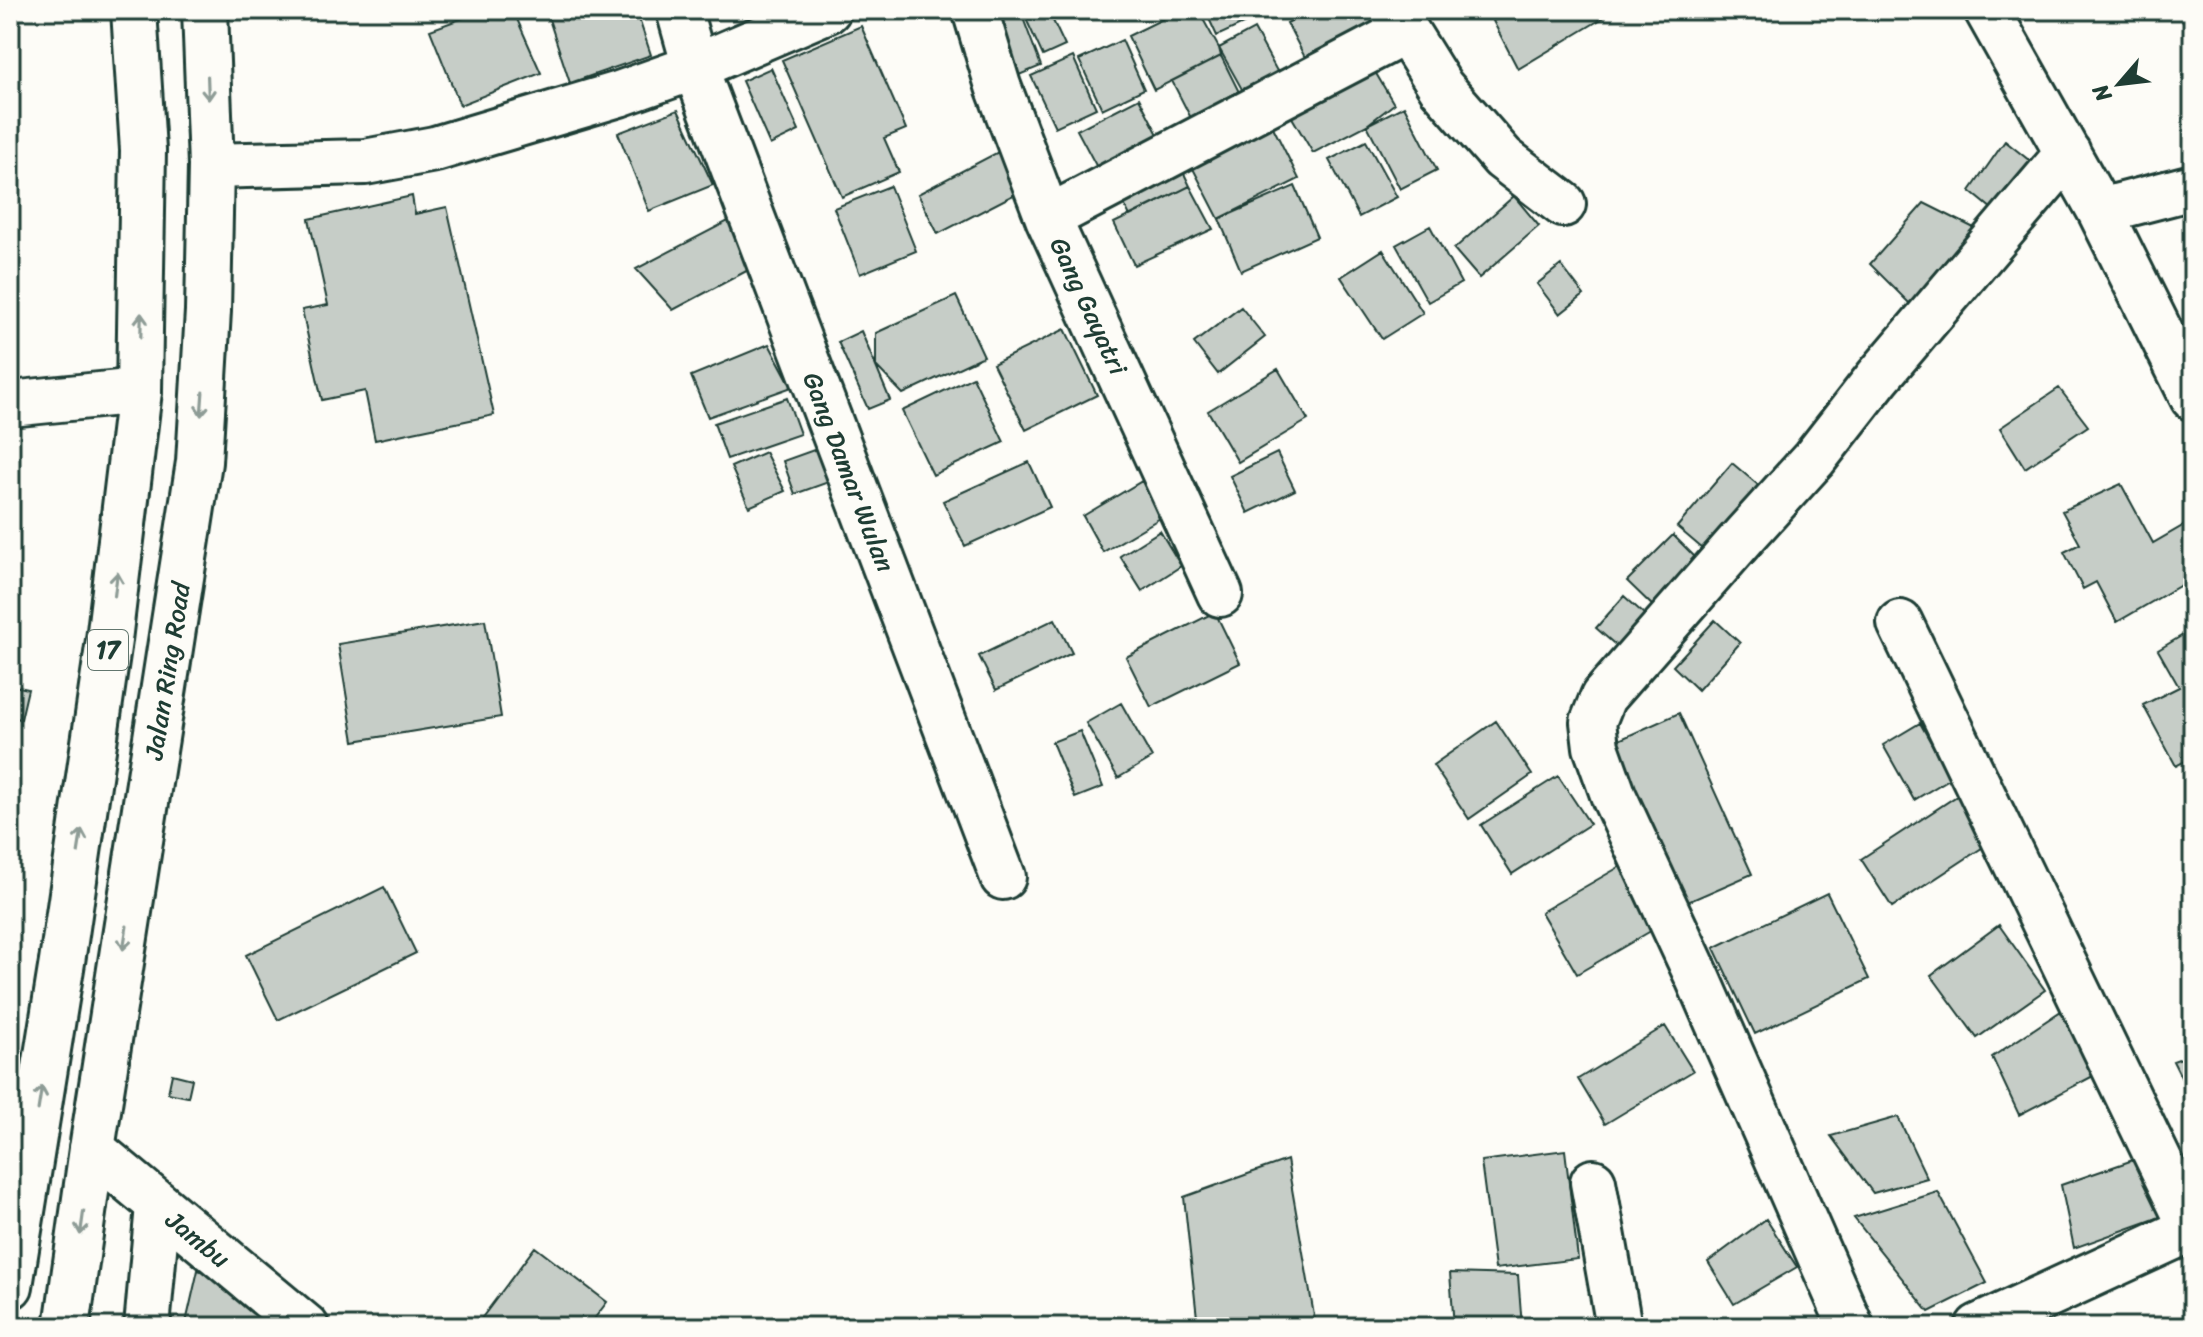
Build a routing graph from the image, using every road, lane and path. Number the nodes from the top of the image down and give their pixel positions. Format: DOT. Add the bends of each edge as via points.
graph roads {
  1 [pos="134,10"];
  2 [pos="205,10"];
  3 [pos="679,10"];
  4 [pos="828,10"];
  5 [pos="975,10"];
  6 [pos="1987,10"];
  7 [pos="1399,20"];
  8 [pos="695,67"];
  9 [pos="2068,153"];
  10 [pos="211,166"];
  11 [pos="2193,187"];
  12 [pos="1563,204"];
  13 [pos="2100,211"];
  14 [pos="1048,218"];
  15 [pos="139,391"];
  16 [pos="2193,398"];
  17 [pos="10,404"];
  18 [pos="1220,594"];
  19 [pos="1900,623"];
  20 [pos="1003,877"];
  21 [pos="92,1149"];
  22 [pos="1593,1182"];
  23 [pos="158,1206"];
  24 [pos="2192,1228"];
  25 [pos="10,1286"];
  26 [pos="67,1327"];
  27 [pos="147,1327"];
  28 [pos="306,1327"];
  29 [pos="1619,1327"];
  30 [pos="1851,1327"];
  31 [pos="1978,1327"];
  15 -- 1 [label="main road, 17, one-way" via="143,150"];
  2 -- 10 [label="main road, Jalan Ring Road, one-way"];
  3 -- 8 [label="main road, Gang Damar Wulan"];
  4 -- 8 [label="main road"];
  5 -- 14 [label="main road, Gang Gayatri"];
  6 -- 9 [label="main road"];
  7 -- 12 [label="main road" via="1441,87 1503,158"];
  7 -- 14 [label="main road"];
  8 -- 10 [label="main road" via="435,149 365,162"];
  8 -- 20 [label="main road, Gang Damar Wulan"];
  9 -- 13 [label="main road"];
  9 -- 30 [label="main road" via="1814,459 1603,697 1593,722 1614,797"];
  10 -- 21 [label="main road, Jalan Ring Road, one-way" via="199,462"];
  11 -- 13 [label="main road"];
  13 -- 16 [label="main road"];
  14 -- 18 [label="main road, Gang Gayatri"];
  15 -- 17 [label="main road"];
  25 -- 15 [label="main road, 17, one-way" via="109,640"];
  19 -- 24 [label="main road"];
  21 -- 23 [label="main road, Jambu"];
  21 -- 26 [label="main road, Jalan Ring Road, one-way"];
  22 -- 29 [label="main road"];
  23 -- 27 [label="main road"];
  23 -- 28 [label="main road, Jambu"];
  24 -- 31 [label="main road"];
}
